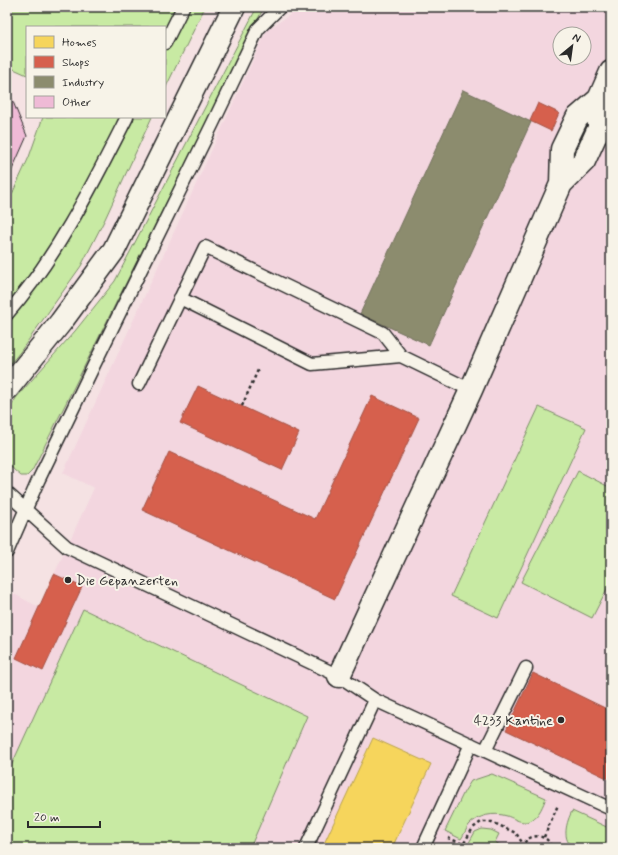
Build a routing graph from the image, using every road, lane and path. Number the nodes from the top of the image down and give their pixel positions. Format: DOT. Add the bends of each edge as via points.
graph roads {
  1 [pos="183,7"];
  2 [pos="234,7"];
  3 [pos="280,7"];
  4 [pos="166,41"];
  5 [pos="611,72"];
  6 [pos="126,118"];
  7 [pos="180,298"];
  8 [pos="12,300"];
  9 [pos="7,314"];
  10 [pos="402,356"];
  11 [pos="258,370"];
  12 [pos="139,384"];
  13 [pos="7,388"];
  14 [pos="471,390"];
  15 [pos="242,406"];
  16 [pos="7,493"];
  17 [pos="26,509"];
  18 [pos="7,552"];
  19 [pos="526,668"];
  20 [pos="339,676"];
  21 [pos="375,700"];
  22 [pos="471,744"];
  23 [pos="485,751"];
  24 [pos="565,788"];
  25 [pos="611,809"];
  26 [pos="544,837"];
  27 [pos="523,844"];
  28 [pos="306,848"];
  29 [pos="423,848"];
  30 [pos="461,848"];
  31 [pos="522,848"];
  32 [pos="552,848"];
  1 -- 4 [label="lane"];
  2 -- 13 [label="street" via="114,250 61,322"];
  3 -- 17 [label="lane" via="258,29"];
  5 -- 14 [label="street" via="599,99 599,128 584,161 561,184"];
  6 -- 8 [label="lane" via="61,240"];
  7 -- 10 [label="lane" via="312,364"];
  7 -- 10 [label="lane" via="205,247 384,333"];
  7 -- 12 [label="lane"];
  8 -- 9 [label="lane"];
  10 -- 14 [label="lane"];
  11 -- 15 [label="path"];
  14 -- 20 [label="street"];
  16 -- 17 [label="lane"];
  17 -- 18 [label="lane"];
  17 -- 20 [label="lane" via="67,546"];
  19 -- 23 [label="lane"];
  20 -- 21 [label="lane"];
  21 -- 22 [label="lane"];
  21 -- 28 [label="lane"];
  22 -- 23 [label="lane"];
  22 -- 29 [label="lane"];
  23 -- 24 [label="lane"];
  24 -- 25 [label="lane"];
  24 -- 26 [label="path"];
  26 -- 27 [label="path" via="535,836"];
  26 -- 32 [label="path"];
  27 -- 30 [label="path" via="516,833 492,822 481,822 473,828"];
  27 -- 31 [label="path"];
}
